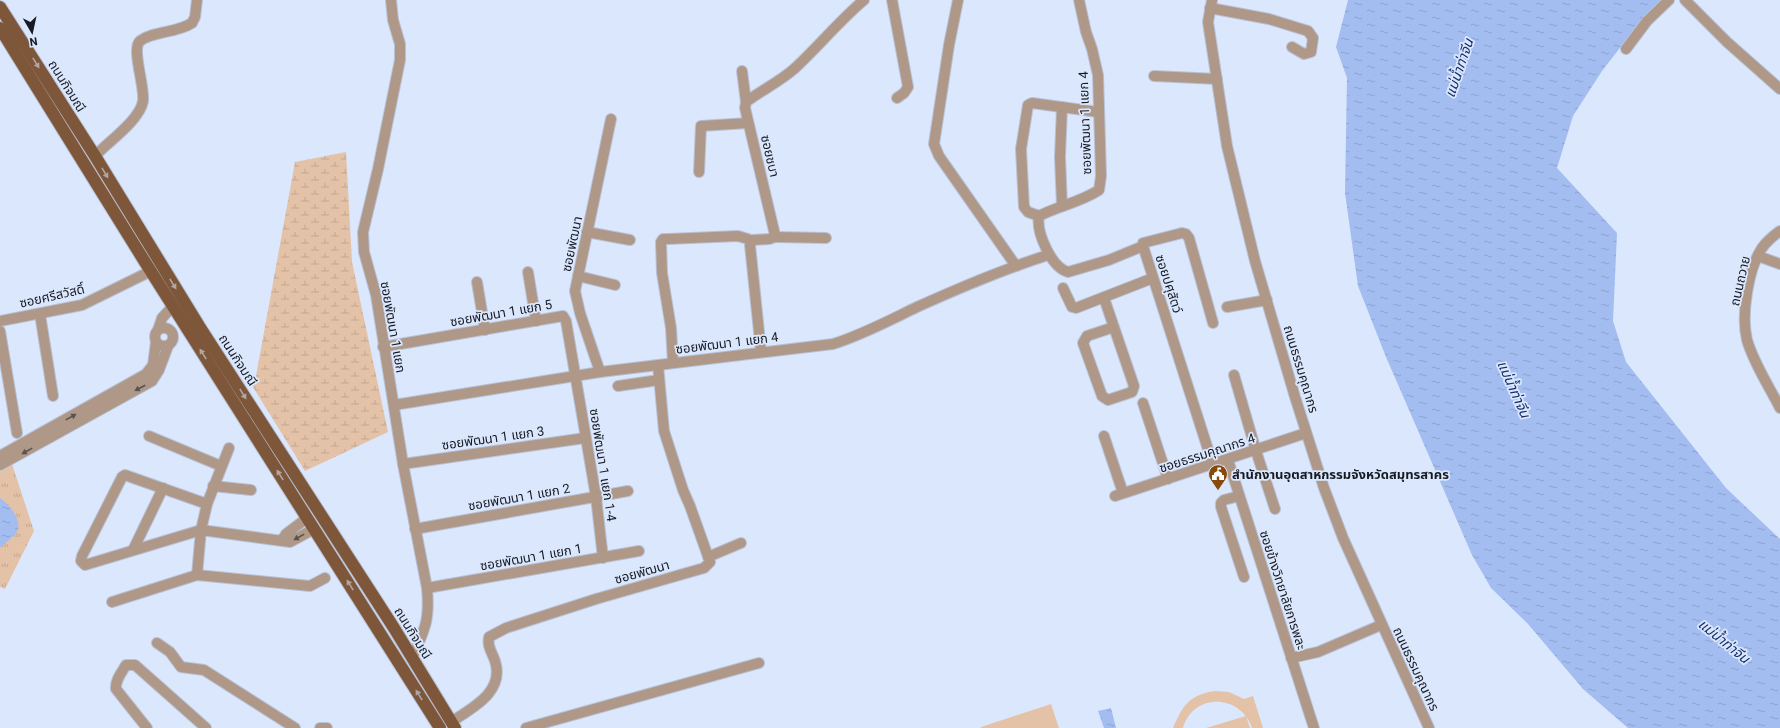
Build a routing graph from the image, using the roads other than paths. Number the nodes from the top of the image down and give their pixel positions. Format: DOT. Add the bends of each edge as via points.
graph roads {
  1 [pos="197,0"];
  2 [pos="391,0"];
  3 [pos="864,0"];
  4 [pos="892,0"];
  5 [pos="958,0"];
  6 [pos="1079,0"];
  7 [pos="1669,0"];
  8 [pos="1685,0"];
  9 [pos="1211,4"];
  10 [pos="0,7"];
  11 [pos="0,28"];
  12 [pos="1292,47"];
  13 [pos="1626,49"];
  14 [pos="742,71"];
  15 [pos="1154,76"];
  16 [pos="1216,79"];
  17 [pos="1780,89"];
  18 [pos="897,98"];
  19 [pos="746,102"];
  20 [pos="1062,108"];
  21 [pos="1098,112"];
  22 [pos="611,119"];
  23 [pos="748,123"];
  24 [pos="95,156"];
  25 [pos="83,163"];
  26 [pos="699,172"];
  27 [pos="1062,206"];
  28 [pos="1039,216"];
  29 [pos="1780,231"];
  30 [pos="587,232"];
  31 [pos="774,237"];
  32 [pos="826,238"];
  33 [pos="630,240"];
  34 [pos="751,242"];
  35 [pos="1143,246"];
  36 [pos="1048,255"];
  37 [pos="1758,256"];
  38 [pos="1780,264"];
  39 [pos="1016,266"];
  40 [pos="151,271"];
  41 [pos="528,272"];
  42 [pos="578,276"];
  43 [pos="1153,278"];
  44 [pos="476,282"];
  45 [pos="615,285"];
  46 [pos="1062,288"];
  47 [pos="1104,298"];
  48 [pos="1267,300"];
  49 [pos="173,306"];
  50 [pos="1227,307"];
  51 [pos="40,314"];
  52 [pos="0,321"];
  53 [pos="536,321"];
  54 [pos="1213,323"];
  55 [pos="1114,327"];
  56 [pos="158,330"];
  57 [pos="485,330"];
  58 [pos="0,331"];
  59 [pos="189,332"];
  60 [pos="156,342"];
  61 [pos="170,345"];
  62 [pos="383,347"];
  63 [pos="761,351"];
  64 [pos="673,363"];
  65 [pos="658,365"];
  66 [pos="600,372"];
  67 [pos="1234,375"];
  68 [pos="575,377"];
  69 [pos="660,380"];
  70 [pos="618,386"];
  71 [pos="53,396"];
  72 [pos="1143,403"];
  73 [pos="394,405"];
  74 [pos="98,407"];
  75 [pos="1780,408"];
  76 [pos="17,433"];
  77 [pos="1306,433"];
  78 [pos="149,436"];
  79 [pos="1104,436"];
  80 [pos="585,438"];
  81 [pos="38,440"];
  82 [pos="229,448"];
  83 [pos="1256,451"];
  84 [pos="0,456"];
  85 [pos="1228,460"];
  86 [pos="403,464"];
  87 [pos="0,465"];
  88 [pos="1213,465"];
  89 [pos="222,466"];
  90 [pos="1168,479"];
  91 [pos="213,486"];
  92 [pos="163,488"];
  93 [pos="251,490"];
  94 [pos="628,491"];
  95 [pos="1239,496"];
  96 [pos="596,497"];
  97 [pos="207,504"];
  98 [pos="1275,509"];
  99 [pos="307,518"];
  100 [pos="314,529"];
  101 [pos="415,529"];
  102 [pos="201,530"];
  103 [pos="282,540"];
  104 [pos="741,543"];
  105 [pos="133,550"];
  106 [pos="639,551"];
  107 [pos="708,557"];
  108 [pos="604,558"];
  109 [pos="197,575"];
  110 [pos="1244,577"];
  111 [pos="325,578"];
  112 [pos="427,588"];
  113 [pos="112,602"];
  114 [pos="1382,625"];
  115 [pos="156,644"];
  116 [pos="412,658"];
  117 [pos="1291,658"];
  118 [pos="759,663"];
  119 [pos="453,725"];
  120 [pos="147,728"];
  121 [pos="206,728"];
  122 [pos="295,728"];
  123 [pos="320,728"];
  124 [pos="327,728"];
  125 [pos="440,728"];
  126 [pos="526,728"];
  127 [pos="1314,728"];
  128 [pos="1429,728"];
  1 -- 24 [label="street" via="192,23 147,38 136,46 142,84 141,107"];
  2 -- 62 [label="street, ซอยพัฒนา 1 แยก" via="393,20 400,44 400,60 363,232 364,252 376,295"];
  3 -- 19 [label="street" via="795,68"];
  4 -- 18 [label="street" via="908,87"];
  5 -- 39 [label="street" via="934,144 939,156"];
  6 -- 21 [label="street, ซอยพัฒนา 1 แยก 4" via="1098,75"];
  7 -- 13 [label="street" via="1643,26"];
  8 -- 17 [label="street"];
  9 -- 12 [label="street" via="1308,31 1313,38 1311,52 1304,54"];
  9 -- 16 [label="street, ถนนธรรมคุณากร" via="1208,22"];
  10 -- 24 [label="main road, ถนนกิจมณี, one-way"];
  11 -- 25 [label="main road, ถนนกิจมณี"];
  14 -- 19 [label="street, ซอยชบา"];
  15 -- 16 [label="street"];
  16 -- 48 [label="street, ถนนธรรมคุณากร" via="1227,146"];
  19 -- 23 [label="street, ซอยชบา"];
  20 -- 21 [label="street"];
  20 -- 27 [label="street"];
  20 -- 28 [label="street" via="1032,103 1026,109 1021,149 1024,207 1028,212"];
  21 -- 27 [label="street, ซอยพัฒนา 1 แยก 4" via="1101,176 1099,190"];
  22 -- 30 [label="street, ซอยพัฒนา"];
  23 -- 26 [label="street" via="701,126"];
  23 -- 31 [label="street, ซอยชบา" via="775,231"];
  24 -- 25 [label="main road"];
  24 -- 116 [label="main road, ถนนกิจมณี, one-way" via="199,326"];
  25 -- 40 [label="main road, ถนนกิจมณี"];
  27 -- 28 [label="street, ซอยพัฒนา 1 แยก 4"];
  28 -- 36 [label="street" via="1038,222"];
  29 -- 37 [label="street, ถนนถวาย" via="1769,239"];
  30 -- 33 [label="street"];
  30 -- 42 [label="street, ซอยพัฒนา"];
  31 -- 32 [label="street"];
  31 -- 34 [label="street"];
  34 -- 63 [label="street"];
  34 -- 64 [label="street" via="738,236 668,239 661,242 662,273 671,328"];
  35 -- 36 [label="street" via="1109,260 1068,272 1056,266"];
  35 -- 43 [label="street, ซอยปศุสัตว์"];
  35 -- 54 [label="street, ซอยปศุสัตว์" via="1146,241 1186,234"];
  36 -- 39 [label="street, ซอยพัฒนา 1 แยก 4"];
  37 -- 38 [label="street"];
  37 -- 75 [label="street, ถนนถวาย" via="1748,293 1745,323 1747,339 1756,363"];
  39 -- 63 [label="street, ซอยพัฒนา 1 แยก 4" via="927,302 842,341"];
  40 -- 49 [label="main road, ถนนกิจมณี"];
  40 -- 51 [label="street, ซอยศรีสวัสดิ์" via="82,305"];
  41 -- 53 [label="street"];
  42 -- 45 [label="street"];
  42 -- 66 [label="street, ซอยพัฒนา" via="575,290 577,302"];
  43 -- 47 [label="street"];
  43 -- 88 [label="street, ซอยปศุสัตว์"];
  44 -- 57 [label="street"];
  46 -- 47 [label="street" via="1072,307 1076,308"];
  47 -- 55 [label="street"];
  48 -- 50 [label="street"];
  48 -- 77 [label="street, ถนนธรรมคุณากร"];
  49 -- 56 [label="street" via="162,318"];
  49 -- 59 [label="main road, ถนนกิจมณี"];
  51 -- 52 [label="street, ซอยศรีสวัสดิ์"];
  51 -- 71 [label="street"];
  53 -- 57 [label="street, ซอยพัฒนา 1 แยก 5"];
  53 -- 68 [label="street, ซอยพัฒนา 1 แยก 5" via="563,316"];
  55 -- 55 [label="street" via="1087,336 1084,343 1102,396 1108,400 1134,390"];
  56 -- 60 [label="street"];
  56 -- 61 [label="street" via="167,328 172,331 174,337"];
  57 -- 62 [label="street, ซอยพัฒนา 1 แยก 5"];
  58 -- 76 [label="street"];
  59 -- 61 [label="street"];
  99 -- 59 [label="main road, ถนนกิจมณี, one-way"];
  60 -- 61 [label="street" via="160,345"];
  60 -- 74 [label="street" via="150,371"];
  61 -- 74 [label="street, one-way" via="152,382"];
  62 -- 73 [label="street, ซอยพัฒนา 1 แยก"];
  63 -- 64 [label="street, ซอยพัฒนา 1 แยก 4"];
  64 -- 65 [label="street, ซอยพัฒนา 1 แยก 4"];
  65 -- 66 [label="street, ซอยพัฒนา 1 แยก 4"];
  65 -- 69 [label="street"];
  66 -- 68 [label="street, ซอยพัฒนา 1 แยก 4"];
  67 -- 83 [label="street"];
  68 -- 73 [label="street, ซอยพัฒนา 1 แยก 4"];
  68 -- 80 [label="street, ซอยพัฒนา 1 แยก 1-4"];
  69 -- 70 [label="street"];
  69 -- 107 [label="street" via="664,432"];
  72 -- 90 [label="street"];
  73 -- 86 [label="street, ซอยพัฒนา 1 แยก"];
  74 -- 81 [label="street"];
  77 -- 83 [label="street, ซอยธรรมคุณากร 4"];
  77 -- 114 [label="street, ถนนธรรมคุณากร" via="1343,538"];
  78 -- 89 [label="street"];
  79 -- 90 [label="street, ซอยธรรมคุณากร 4" via="1119,494"];
  80 -- 86 [label="street, ซอยพัฒนา 1 แยก 3"];
  80 -- 96 [label="street, ซอยพัฒนา 1 แยก 1-4"];
  81 -- 84 [label="street"];
  81 -- 87 [label="street, one-way"];
  82 -- 89 [label="street"];
  83 -- 85 [label="street, ซอยธรรมคุณากร 4"];
  83 -- 98 [label="street"];
  85 -- 88 [label="street, ซอยธรรมคุณากร 4"];
  85 -- 95 [label="street, ซอยข้างวิทยาลัยการพละ"];
  86 -- 101 [label="street, ซอยพัฒนา 1 แยก"];
  88 -- 90 [label="street, ซอยธรรมคุณากร 4"];
  89 -- 91 [label="street"];
  91 -- 93 [label="street"];
  91 -- 97 [label="street"];
  92 -- 97 [label="street"];
  92 -- 105 [label="street"];
  92 -- 105 [label="street" via="129,475 122,477 82,556 82,561 85,565"];
  94 -- 96 [label="street, ซอยพัฒนา 1 แยก 2"];
  95 -- 110 [label="street" via="1224,500 1221,507"];
  95 -- 117 [label="street, ซอยข้างวิทยาลัยการพละ"];
  96 -- 101 [label="street, ซอยพัฒนา 1 แยก 2"];
  96 -- 108 [label="street, ซอยพัฒนา 1 แยก 1-4"];
  97 -- 102 [label="street"];
  99 -- 100 [label="main road, ถนนกิจมณี"];
  99 -- 103 [label="street"];
  100 -- 103 [label="street, one-way" via="290,542"];
  125 -- 100 [label="main road, ถนนกิจมณี, one-way"];
  101 -- 112 [label="street, ซอยพัฒนา 1 แยก"];
  102 -- 103 [label="street"];
  102 -- 105 [label="street"];
  102 -- 109 [label="street"];
  104 -- 107 [label="street"];
  106 -- 108 [label="street, ซอยพัฒนา 1 แยก 1"];
  107 -- 119 [label="street, ซอยพัฒนา" via="710,562 704,568 589,601 506,628 489,637 488,647 496,661 496,678 491,693"];
  108 -- 112 [label="street, ซอยพัฒนา 1 แยก 1"];
  109 -- 111 [label="street" via="310,586"];
  109 -- 113 [label="street"];
  112 -- 116 [label="street, ซอยพัฒนา 1 แยก" via="428,621"];
  114 -- 117 [label="street" via="1318,652"];
  114 -- 128 [label="street, ถนนธรรมคุณากร"];
  115 -- 122 [label="street" via="170,652 181,667 204,670"];
  116 -- 119 [label="main road, ถนนกิจมณี"];
  117 -- 127 [label="street, ซอยข้างวิทยาลัยการพละ"];
  118 -- 126 [label="street"];
  120 -- 121 [label="street" via="116,689 126,665 135,664"];
  123 -- 124 [label="street"];
}
